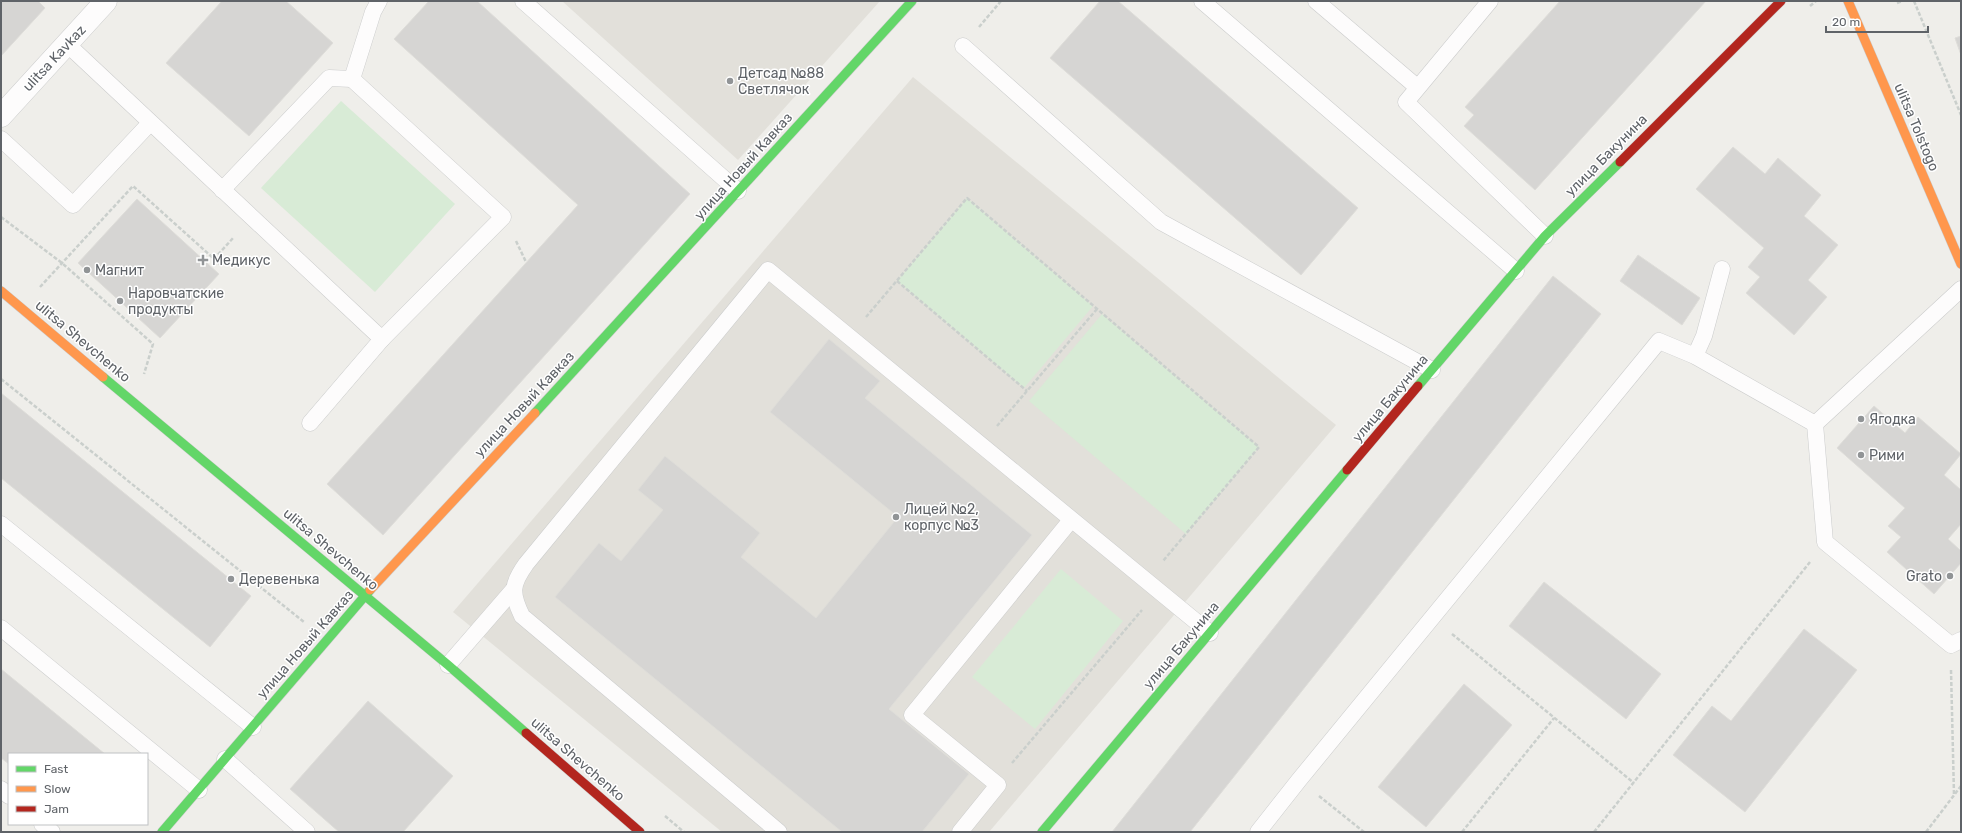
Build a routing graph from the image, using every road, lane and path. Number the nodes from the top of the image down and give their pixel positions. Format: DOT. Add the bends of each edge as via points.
graph roads {
  1 [pos="379,1"];
  2 [pos="523,1"];
  3 [pos="912,1"];
  4 [pos="1001,1"];
  5 [pos="1202,1"];
  6 [pos="1316,1"];
  7 [pos="1490,1"];
  8 [pos="1781,1"];
  9 [pos="1848,1"];
  10 [pos="1902,1"];
  11 [pos="1914,1"];
  12 [pos="1897,3"];
  13 [pos="99,4"];
  14 [pos="67,44"];
  15 [pos="963,46"];
  16 [pos="352,79"];
  17 [pos="1417,87"];
  18 [pos="1961,115"];
  19 [pos="1,116"];
  20 [pos="150,123"];
  21 [pos="1,139"];
  22 [pos="222,190"];
  23 [pos="738,191"];
  24 [pos="1,217"];
  25 [pos="1546,236"];
  26 [pos="62,263"];
  27 [pos="1961,264"];
  28 [pos="222,266"];
  29 [pos="1722,269"];
  30 [pos="1516,271"];
  31 [pos="897,281"];
  32 [pos="1961,289"];
  33 [pos="1,291"];
  34 [pos="21,307"];
  35 [pos="1097,309"];
  36 [pos="849,337"];
  37 [pos="382,339"];
  38 [pos="1694,356"];
  39 [pos="1432,370"];
  40 [pos="143,378"];
  41 [pos="1,380"];
  42 [pos="1027,391"];
  43 [pos="310,423"];
  44 [pos="1815,424"];
  45 [pos="981,445"];
  46 [pos="1071,520"];
  47 [pos="1,524"];
  48 [pos="1825,542"];
  49 [pos="1152,586"];
  50 [pos="513,590"];
  51 [pos="365,595"];
  52 [pos="1431,618"];
  53 [pos="310,627"];
  54 [pos="1,628"];
  55 [pos="1210,633"];
  56 [pos="1956,643"];
  57 [pos="448,665"];
  58 [pos="1554,718"];
  59 [pos="253,727"];
  60 [pos="225,759"];
  61 [pos="1299,780"];
  62 [pos="996,783"];
  63 [pos="1634,783"];
  64 [pos="1961,786"];
  65 [pos="199,790"];
  66 [pos="1954,796"];
  67 [pos="43,825"];
  68 [pos="52,832"];
  69 [pos="162,832"];
  70 [pos="307,832"];
  71 [pos="640,832"];
  72 [pos="779,832"];
  73 [pos="960,832"];
  74 [pos="1042,832"];
  75 [pos="1258,832"];
  76 [pos="1364,832"];
  77 [pos="1462,832"];
  78 [pos="1594,832"];
  79 [pos="1926,832"];
  1 -- 16 [label="lane" via="373,12"];
  2 -- 23 [label="lane"];
  3 -- 23 [label="street, улица Новый Кавказ"];
  4 -- 15 [label="path"];
  5 -- 30 [label="lane"];
  6 -- 17 [label="lane"];
  7 -- 17 [label="lane"];
  8 -- 25 [label="street, улица Бакунина"];
  9 -- 27 [label="street, ulitsa Tolstogo"];
  10 -- 12 [label="path"];
  11 -- 18 [label="path"];
  13 -- 14 [label="street, ulitsa Kavkaz"];
  14 -- 19 [label="street, ulitsa Kavkaz"];
  14 -- 20 [label="lane"];
  15 -- 39 [label="lane" via="1161,222"];
  16 -- 22 [label="lane" via="329,78"];
  16 -- 37 [label="lane" via="503,216"];
  17 -- 25 [label="lane" via="1406,102"];
  20 -- 21 [label="lane" via="73,205"];
  20 -- 22 [label="lane"];
  22 -- 37 [label="lane"];
  23 -- 51 [label="street, улица Новый Кавказ"];
  24 -- 26 [label="path"];
  25 -- 30 [label="street, улица Бакунина"];
  26 -- 28 [label="path" via="133,186"];
  26 -- 34 [label="path"];
  26 -- 40 [label="path" via="153,344"];
  29 -- 38 [label="lane" via="1704,336"];
  30 -- 39 [label="street, улица Бакунина"];
  31 -- 35 [label="path" via="967,198"];
  31 -- 36 [label="path"];
  31 -- 42 [label="path"];
  32 -- 44 [label="lane"];
  33 -- 34 [label="street, ulitsa Shevchenko"];
  34 -- 51 [label="street, ulitsa Shevchenko"];
  35 -- 42 [label="path"];
  35 -- 49 [label="path" via="1259,447"];
  36 -- 45 [label="lane"];
  36 -- 50 [label="lane" via="768,270 526,564"];
  37 -- 43 [label="lane"];
  38 -- 44 [label="lane"];
  38 -- 52 [label="lane" via="1659,341"];
  39 -- 55 [label="street, улица Бакунина"];
  41 -- 53 [label="path"];
  42 -- 45 [label="path"];
  44 -- 48 [label="lane"];
  45 -- 46 [label="lane"];
  46 -- 49 [label="lane"];
  46 -- 62 [label="lane" via="912,715"];
  47 -- 59 [label="lane"];
  48 -- 56 [label="lane"];
  48 -- 63 [label="path"];
  49 -- 55 [label="lane"];
  49 -- 62 [label="path"];
  50 -- 57 [label="lane"];
  50 -- 72 [label="lane" via="522,616"];
  51 -- 57 [label="street, ulitsa Shevchenko"];
  51 -- 59 [label="street, улица Новый Кавказ"];
  52 -- 58 [label="path"];
  52 -- 61 [label="lane"];
  54 -- 65 [label="lane"];
  55 -- 74 [label="street, улица Бакунина"];
  56 -- 66 [label="path"];
  57 -- 71 [label="street, ulitsa Shevchenko"];
  58 -- 63 [label="path"];
  58 -- 77 [label="path"];
  59 -- 60 [label="street, улица Новый Кавказ"];
  60 -- 65 [label="street, улица Новый Кавказ"];
  60 -- 70 [label="lane"];
  61 -- 75 [label="lane"];
  61 -- 76 [label="path"];
  62 -- 73 [label="lane" via="998,785"];
  63 -- 78 [label="path"];
  64 -- 66 [label="path"];
  65 -- 69 [label="street, улица Новый Кавказ"];
  66 -- 79 [label="path"];
  67 -- 68 [label="lane"];
}
